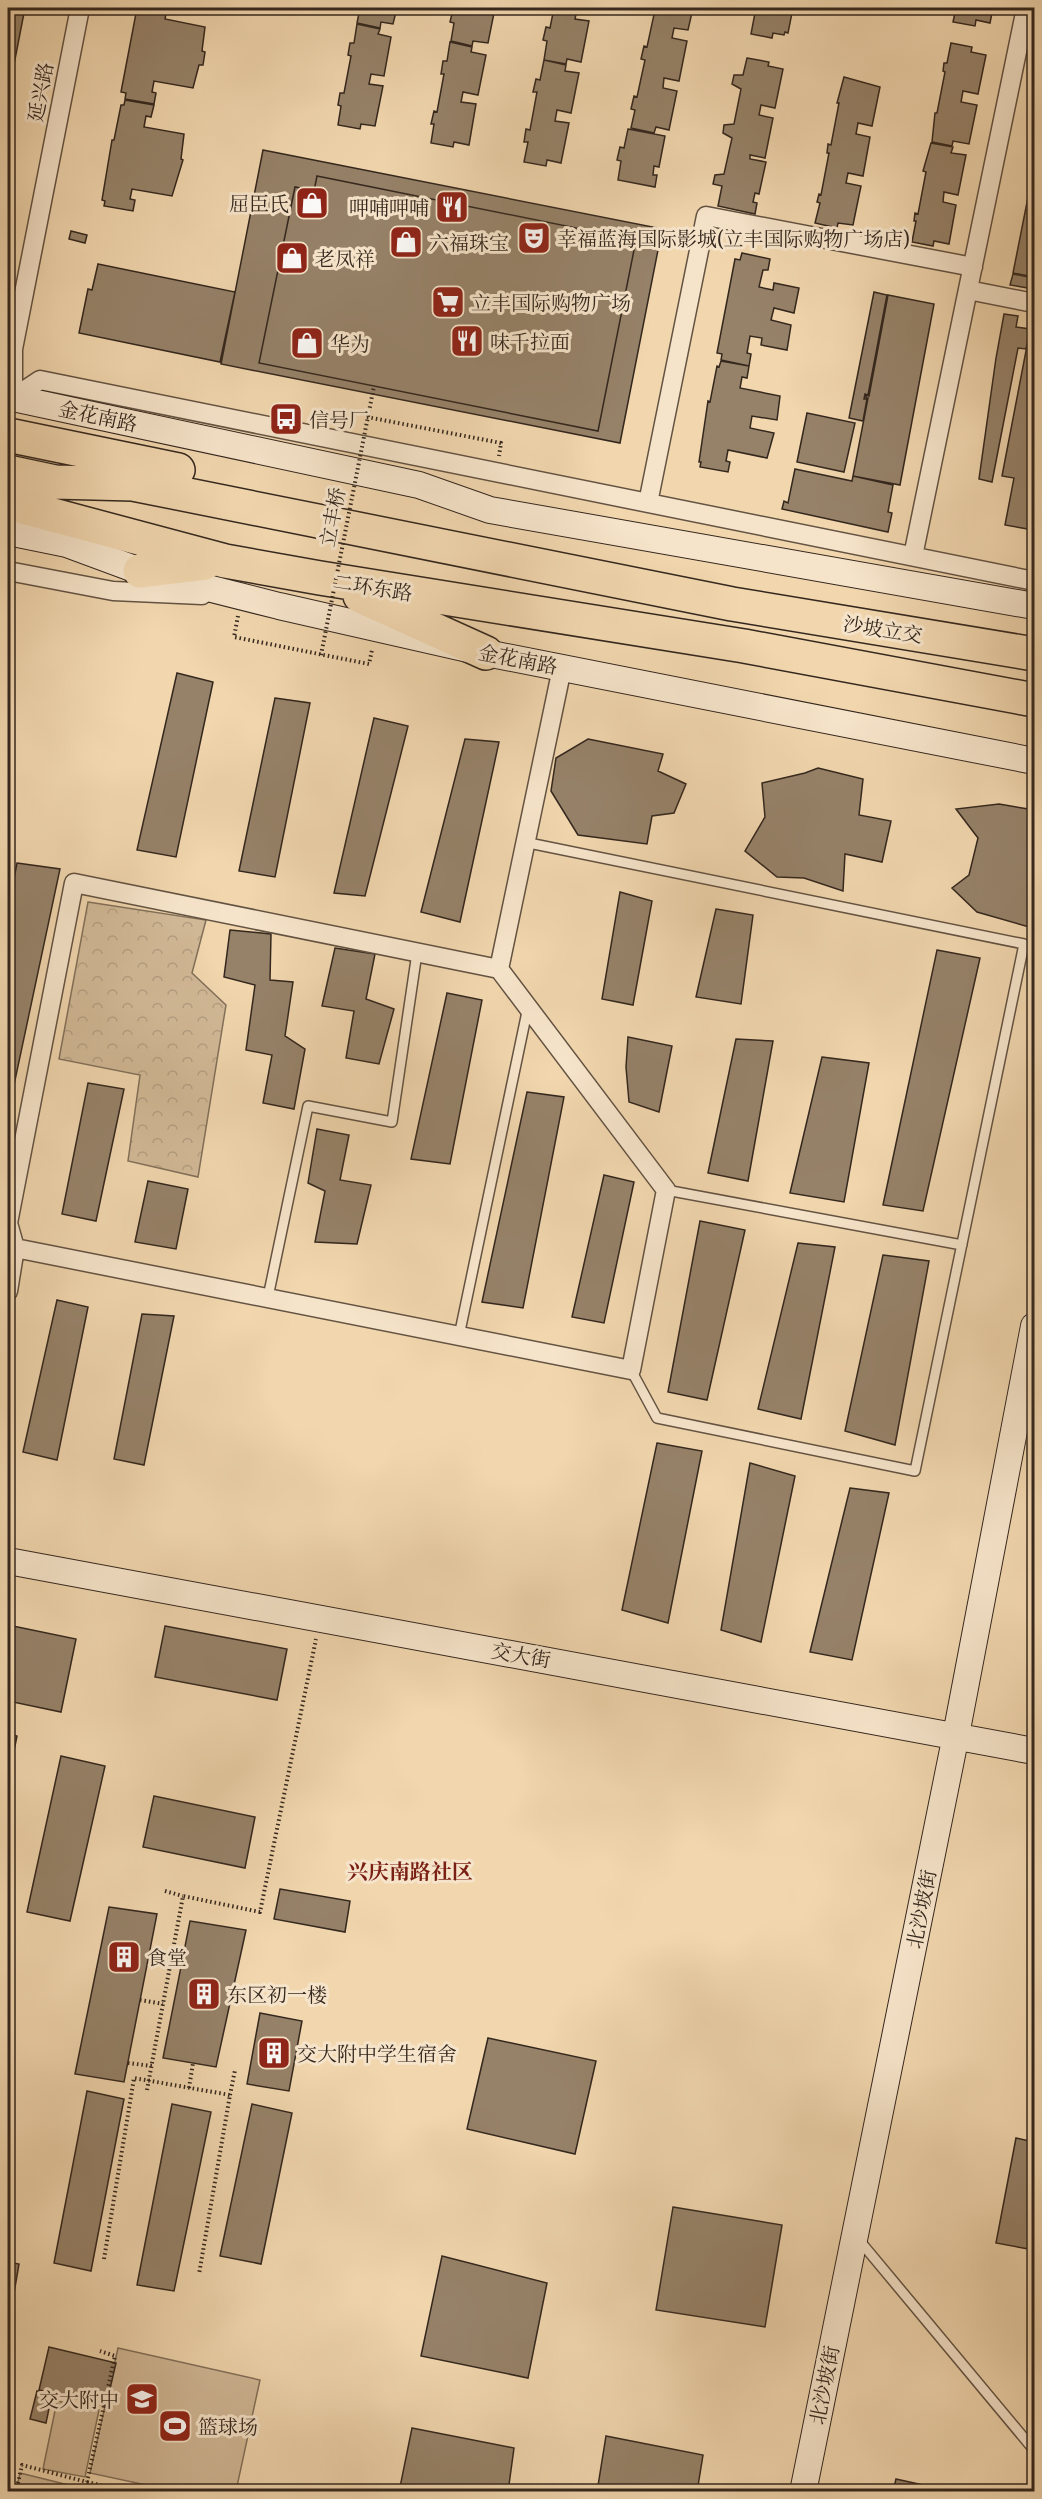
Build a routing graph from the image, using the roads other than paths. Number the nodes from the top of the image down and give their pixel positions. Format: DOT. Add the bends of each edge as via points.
graph roads {
  1 [pos="80,8"];
  2 [pos="1026,8"];
  3 [pos="973,267"];
  4 [pos="968,290"];
  5 [pos="1035,303"];
  6 [pos="9,398"];
  7 [pos="8,435"];
  8 [pos="8,472"];
  9 [pos="648,503"];
  10 [pos="21,506"];
  11 [pos="8,532"];
  12 [pos="409,539"];
  13 [pos="913,556"];
  14 [pos="225,561"];
  15 [pos="8,571"];
  16 [pos="140,571"];
  17 [pos="320,578"];
  18 [pos="1035,581"];
  19 [pos="242,597"];
  20 [pos="1035,606"];
  21 [pos="744,646"];
  22 [pos="486,653"];
  23 [pos="1035,654"];
  24 [pos="562,668"];
  25 [pos="1035,700"];
  26 [pos="1035,761"];
  27 [pos="524,842"];
  28 [pos="417,953"];
  29 [pos="499,969"];
  30 [pos="528,1007"];
  31 [pos="666,1190"];
  32 [pos="8,1223"];
  33 [pos="962,1245"];
  34 [pos="15,1248"];
  35 [pos="8,1291"];
  36 [pos="268,1297"];
  37 [pos="1034,1333"];
  38 [pos="459,1336"];
  39 [pos="631,1370"];
  40 [pos="8,1561"];
  41 [pos="956,1736"];
  42 [pos="1035,1751"];
  43 [pos="855,2236"];
  44 [pos="1035,2450"];
  45 [pos="803,2492"];
  1 -- 6 [label="street, 延兴路" via="13,349"];
  2 -- 3 [label="street"];
  3 -- 4 [label="street"];
  3 -- 9 [label="street" via="706,216"];
  4 -- 5 [label="street"];
  4 -- 13 [label="street"];
  6 -- 9 [label="street" via="40,380"];
  6 -- 20 [label="street, 金花南路" via="419,485 490,510"];
  7 -- 12 [label="highway" via="234,481"];
  8 -- 12 [label="highway" via="55,482 133,484"];
  9 -- 13 [label="street"];
  10 -- 14 [label="highway, 二环东路"];
  11 -- 16 [label="street, 金花南路" via="67,544"];
  12 -- 23 [label="highway, 沙坡立交" via="732,604"];
  13 -- 18 [label="street"];
  14 -- 16 [label="highway"];
  14 -- 17 [label="highway, 二环东路"];
  15 -- 19 [label="street" via="113,591"];
  16 -- 19 [label="street, 金花南路"];
  17 -- 21 [label="highway, 二环东路"];
  17 -- 22 [label="highway"];
  19 -- 22 [label="street, 金花南路"];
  21 -- 25 [label="highway, 沙坡立交"];
  22 -- 24 [label="street, 金花南路"];
  24 -- 26 [label="street, 金花南路"];
  24 -- 27 [label="street"];
  27 -- 29 [label="street"];
  27 -- 33 [label="lane" via="1024,944"];
  28 -- 29 [label="street"];
  28 -- 32 [label="street" via="74,884"];
  28 -- 36 [label="lane" via="392,1122 308,1106"];
  29 -- 30 [label="street"];
  30 -- 31 [label="street"];
  30 -- 38 [label="lane"];
  31 -- 33 [label="lane"];
  31 -- 39 [label="street"];
  32 -- 34 [label="street"];
  33 -- 39 [label="lane" via="915,1471 657,1418"];
  34 -- 35 [label="street"];
  34 -- 36 [label="street"];
  36 -- 38 [label="street"];
  37 -- 41 [label="street, 北沙坡街"];
  38 -- 39 [label="street"];
  40 -- 41 [label="street, 交大街"];
  41 -- 42 [label="street, 交大街"];
  41 -- 43 [label="street, 北沙坡街"];
  43 -- 44 [label="lane"];
  43 -- 45 [label="street, 北沙坡街"];
}
